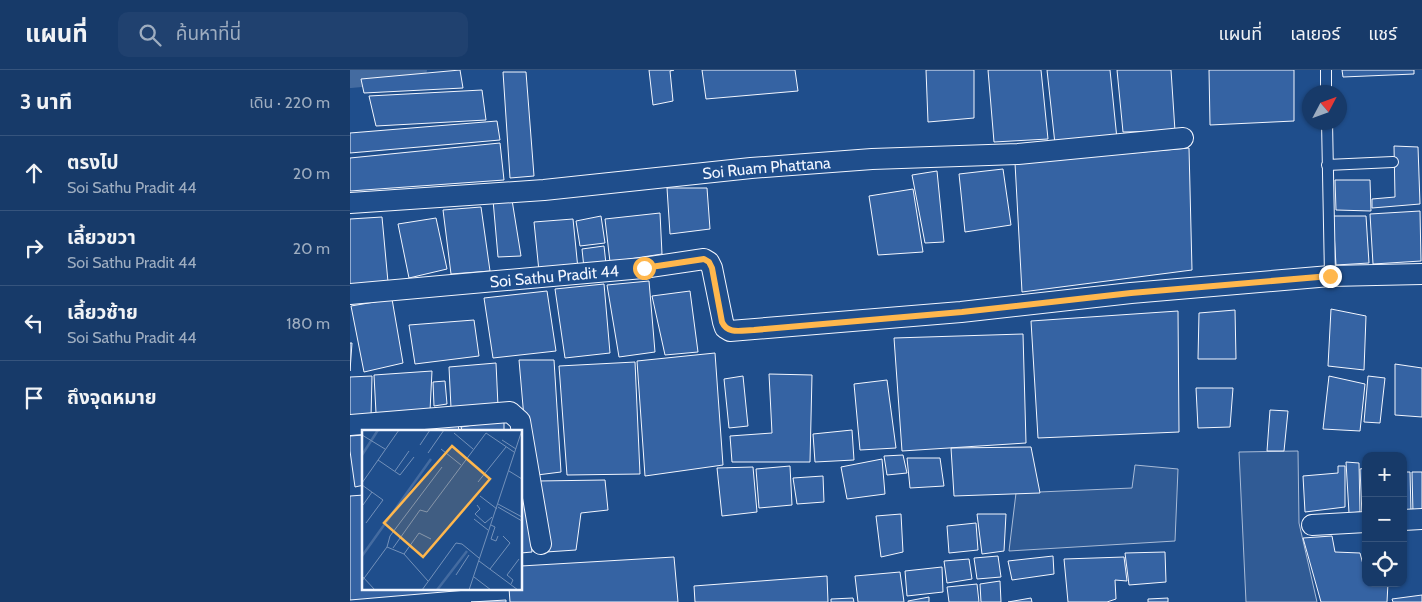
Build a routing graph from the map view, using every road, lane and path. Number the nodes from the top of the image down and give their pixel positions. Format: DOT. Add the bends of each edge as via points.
graph roads {
  1 [pos="1326,70"];
  2 [pos="1326,85"];
  3 [pos="1327,130"];
  4 [pos="1183,138"];
  5 [pos="1393,162"];
  6 [pos="1327,165"];
  7 [pos="350,203"];
  8 [pos="1422,274"];
  9 [pos="1330,276"];
  10 [pos="350,294"];
  11 [pos="350,425"];
  12 [pos="522,430"];
  13 [pos="522,433"];
  14 [pos="1422,519"];
  15 [pos="1407,520"];
  16 [pos="1362,522"];
  17 [pos="1312,525"];
  18 [pos="541,544"];
  1 -- 2 [label="lane"];
  3 -- 6 [label="lane"];
  4 -- 7 [label="street, Soi Ruam Phattana" via="1018,154 760,167 544,190"];
  5 -- 6 [label="lane"];
  6 -- 9 [label="lane"];
  8 -- 9 [label="street, Soi Sathu Pradit 44"];
  9 -- 10 [label="street, Soi Sathu Pradit 44" via="730,331 722,322 712,268 704,259 644,268"];
  11 -- 12 [label="street" via="510,412 520,421"];
  13 -- 18 [label="street"];
  14 -- 15 [label="street"];
  16 -- 17 [label="street"];
}
